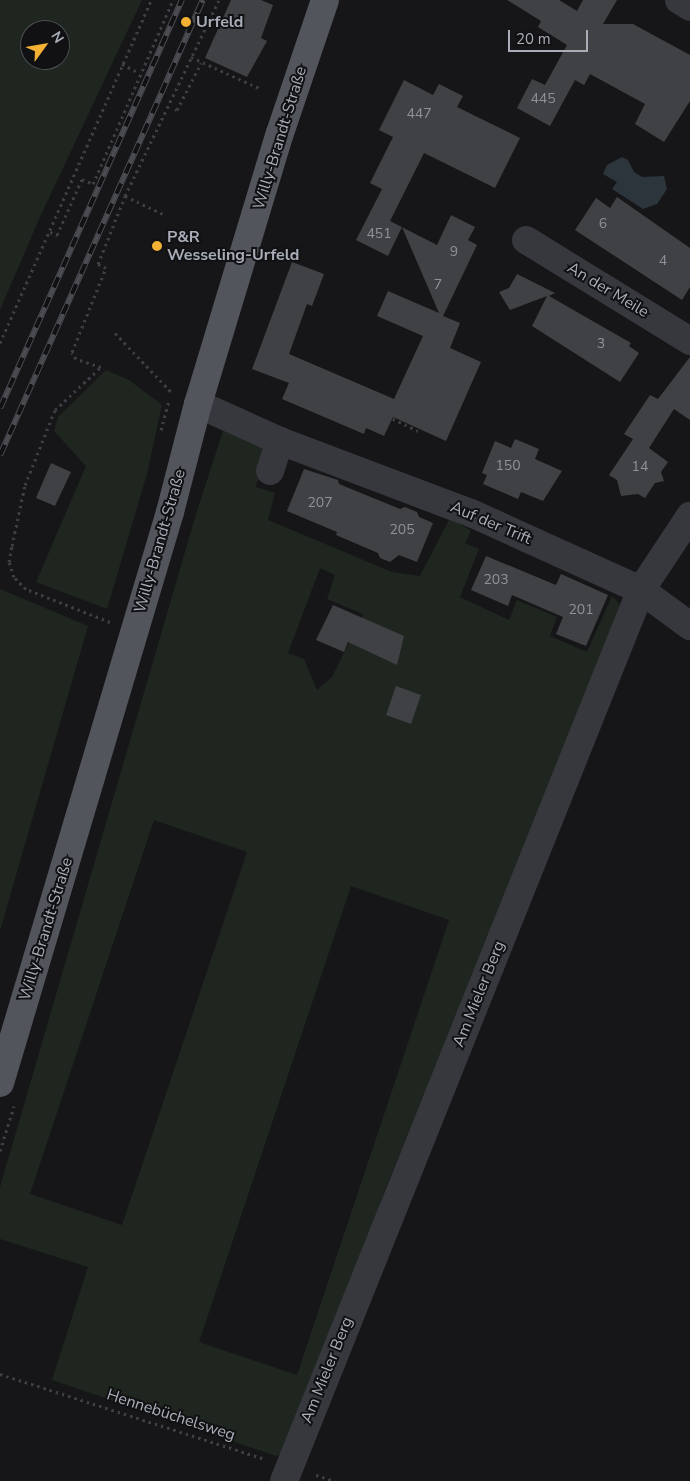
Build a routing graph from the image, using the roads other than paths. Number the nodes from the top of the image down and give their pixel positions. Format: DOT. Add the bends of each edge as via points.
graph roads {
  1 [pos="325,0"];
  2 [pos="679,0"];
  3 [pos="690,7"];
  4 [pos="526,240"];
  5 [pos="690,340"];
  6 [pos="198,404"];
  7 [pos="280,441"];
  8 [pos="270,471"];
  9 [pos="690,516"];
  10 [pos="642,590"];
  11 [pos="690,626"];
  12 [pos="0,1083"];
  13 [pos="286,1474"];
  1 -- 6 [label="main road, Willy-Brandt-Straße" via="280,133"];
  2 -- 3 [label="street"];
  4 -- 5 [label="street, An der Meile"];
  6 -- 7 [label="street, Auf der Trift"];
  6 -- 12 [label="main road, Willy-Brandt-Straße"];
  7 -- 8 [label="street"];
  7 -- 10 [label="street, Auf der Trift" via="471,513"];
  9 -- 10 [label="street, Am Mieler Berg"];
  10 -- 11 [label="street, Auf der Trift"];
  10 -- 13 [label="street, Am Mieler Berg"];
}
